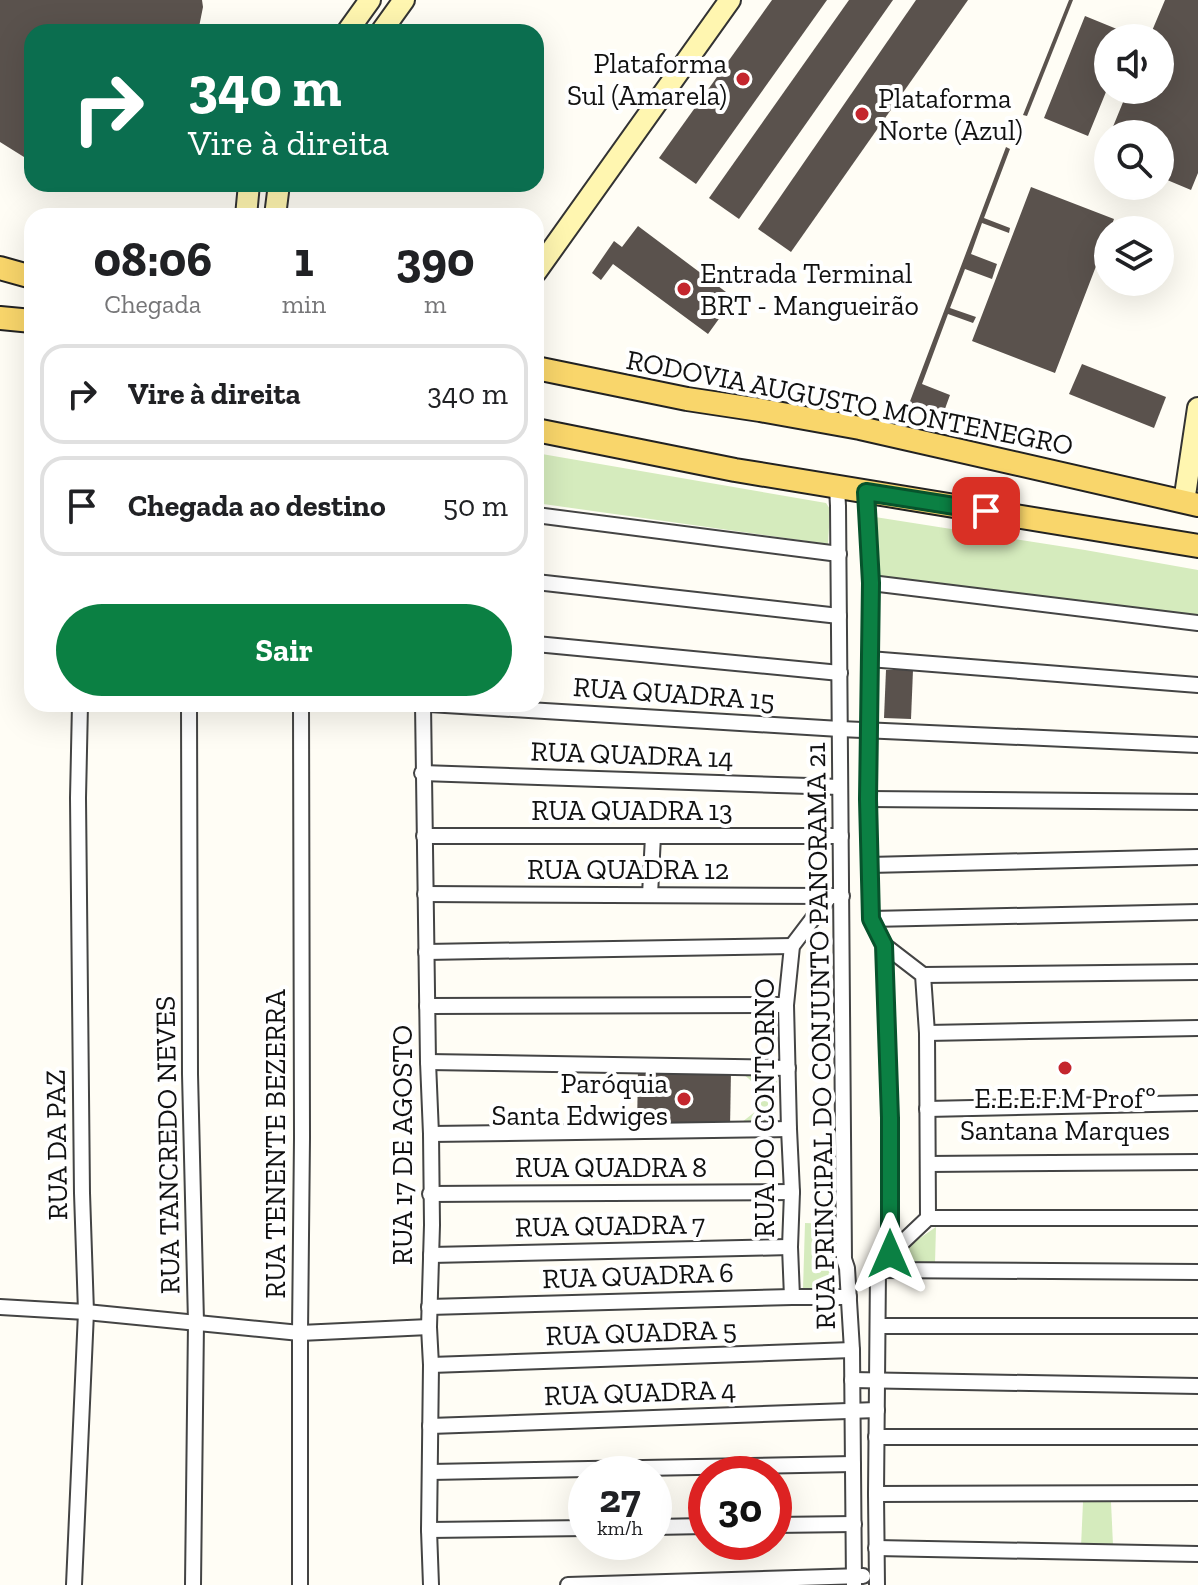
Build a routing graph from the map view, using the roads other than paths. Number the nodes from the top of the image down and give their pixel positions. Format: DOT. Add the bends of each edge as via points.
graph roads {
  1 [pos="370,0"];
  2 [pos="404,0"];
  3 [pos="730,0"];
  4 [pos="353,24"];
  5 [pos="387,24"];
  6 [pos="544,261"];
  7 [pos="0,268"];
  8 [pos="24,275"];
  9 [pos="0,318"];
  10 [pos="24,320"];
  11 [pos="544,370"];
  12 [pos="1198,408"];
  13 [pos="544,432"];
  14 [pos="837,487"];
  15 [pos="866,492"];
  16 [pos="1191,503"];
  17 [pos="544,516"];
  18 [pos="1198,546"];
  19 [pos="839,554"];
  20 [pos="544,583"];
  21 [pos="871,583"];
  22 [pos="839,616"];
  23 [pos="1198,623"];
  24 [pos="544,645"];
  25 [pos="869,659"];
  26 [pos="840,673"];
  27 [pos="1198,685"];
  28 [pos="544,711"];
  29 [pos="80,712"];
  30 [pos="189,712"];
  31 [pos="301,712"];
  32 [pos="426,712"];
  33 [pos="840,729"];
  34 [pos="868,730"];
  35 [pos="1198,745"];
  36 [pos="422,773"];
  37 [pos="840,787"];
  38 [pos="868,799"];
  39 [pos="1198,802"];
  40 [pos="424,836"];
  41 [pos="653,836"];
  42 [pos="841,836"];
  43 [pos="1198,857"];
  44 [pos="869,865"];
  45 [pos="425,894"];
  46 [pos="650,895"];
  47 [pos="836,896"];
  48 [pos="1198,912"];
  49 [pos="871,919"];
  50 [pos="884,945"];
  51 [pos="792,946"];
  52 [pos="426,952"];
  53 [pos="1198,972"];
  54 [pos="923,975"];
  55 [pos="786,1005"];
  56 [pos="427,1006"];
  57 [pos="1198,1028"];
  58 [pos="927,1033"];
  59 [pos="428,1062"];
  60 [pos="788,1068"];
  61 [pos="1198,1103"];
  62 [pos="927,1109"];
  63 [pos="789,1129"];
  64 [pos="431,1134"];
  65 [pos="1198,1162"];
  66 [pos="928,1164"];
  67 [pos="792,1192"];
  68 [pos="430,1194"];
  69 [pos="928,1218"];
  70 [pos="1198,1218"];
  71 [pos="790,1247"];
  72 [pos="890,1254"];
  73 [pos="431,1255"];
  74 [pos="878,1270"];
  75 [pos="1198,1272"];
  76 [pos="792,1297"];
  77 [pos="849,1297"];
  78 [pos="0,1307"];
  79 [pos="429,1307"];
  80 [pos="86,1312"];
  81 [pos="196,1322"];
  82 [pos="878,1326"];
  83 [pos="1198,1326"];
  84 [pos="429,1327"];
  85 [pos="300,1333"];
  86 [pos="852,1350"];
  87 [pos="431,1365"];
  88 [pos="852,1380"];
  89 [pos="877,1381"];
  90 [pos="1198,1386"];
  91 [pos="877,1410"];
  92 [pos="852,1411"];
  93 [pos="430,1426"];
  94 [pos="876,1437"];
  95 [pos="1198,1437"];
  96 [pos="853,1464"];
  97 [pos="430,1472"];
  98 [pos="1198,1493"];
  99 [pos="876,1494"];
  100 [pos="854,1524"];
  101 [pos="792,1525"];
  102 [pos="568,1528"];
  103 [pos="429,1530"];
  104 [pos="876,1548"];
  105 [pos="1198,1554"];
  106 [pos="877,1580"];
  107 [pos="854,1581"];
  108 [pos="74,1585"];
  109 [pos="193,1585"];
  110 [pos="300,1585"];
  111 [pos="431,1585"];
  112 [pos="568,1585"];
  1 -- 4 [label="street"];
  2 -- 5 [label="street"];
  3 -- 6 [label="street"];
  7 -- 8 [label="main road"];
  9 -- 10 [label="main road"];
  11 -- 16 [label="main road, RODOVIA AUGUSTO MONTENEGRO" via="860,428"];
  12 -- 16 [label="street"];
  13 -- 14 [label="main road"];
  14 -- 15 [label="main road"];
  14 -- 19 [label="street, RUA PRINCIPAL DO CONJUNTO PANORAMA 21"];
  15 -- 18 [label="main road"];
  15 -- 21 [label="street, RUA PRINCIPAL DO CONJUNTO PANORAMA 21"];
  17 -- 19 [label="street"];
  19 -- 22 [label="street, RUA PRINCIPAL DO CONJUNTO PANORAMA 21"];
  20 -- 22 [label="street"];
  21 -- 23 [label="street"];
  21 -- 25 [label="street, RUA PRINCIPAL DO CONJUNTO PANORAMA 21"];
  22 -- 26 [label="street, RUA PRINCIPAL DO CONJUNTO PANORAMA 21"];
  24 -- 26 [label="street"];
  25 -- 27 [label="street"];
  25 -- 34 [label="street, RUA PRINCIPAL DO CONJUNTO PANORAMA 21"];
  26 -- 33 [label="street, RUA PRINCIPAL DO CONJUNTO PANORAMA 21"];
  28 -- 33 [label="street, RUA QUADRA 15"];
  29 -- 80 [label="street, RUA DA PAZ"];
  30 -- 81 [label="street, RUA TANCREDO NEVES"];
  31 -- 85 [label="street, RUA TENENTE BEZERRA"];
  32 -- 36 [label="street, RUA 17 DE AGOSTO"];
  33 -- 34 [label="street, RUA QUADRA 15"];
  33 -- 37 [label="street, RUA PRINCIPAL DO CONJUNTO PANORAMA 21"];
  34 -- 35 [label="street, RUA QUADRA 15"];
  34 -- 38 [label="street, RUA PRINCIPAL DO CONJUNTO PANORAMA 21"];
  36 -- 37 [label="street, RUA QUADRA 14"];
  36 -- 40 [label="street, RUA 17 DE AGOSTO"];
  37 -- 42 [label="street, RUA PRINCIPAL DO CONJUNTO PANORAMA 21"];
  38 -- 39 [label="street"];
  38 -- 44 [label="street, RUA PRINCIPAL DO CONJUNTO PANORAMA 21"];
  40 -- 41 [label="street, RUA QUADRA 13"];
  40 -- 45 [label="street, RUA 17 DE AGOSTO"];
  41 -- 42 [label="street, RUA QUADRA 13"];
  41 -- 46 [label="street"];
  42 -- 47 [label="street, RUA PRINCIPAL DO CONJUNTO PANORAMA 21"];
  43 -- 44 [label="street"];
  44 -- 49 [label="street, RUA PRINCIPAL DO CONJUNTO PANORAMA 21"];
  45 -- 46 [label="street, RUA QUADRA 12"];
  45 -- 52 [label="street, RUA 17 DE AGOSTO"];
  46 -- 47 [label="street, RUA QUADRA 12"];
  47 -- 51 [label="street, RUA DO CONTORNO"];
  47 -- 77 [label="street, RUA PRINCIPAL DO CONJUNTO PANORAMA 21"];
  48 -- 49 [label="street"];
  49 -- 50 [label="street, RUA PRINCIPAL DO CONJUNTO PANORAMA 21"];
  50 -- 54 [label="street"];
  50 -- 72 [label="street, RUA PRINCIPAL DO CONJUNTO PANORAMA 21"];
  51 -- 52 [label="street"];
  51 -- 55 [label="street, RUA DO CONTORNO"];
  52 -- 56 [label="street, RUA 17 DE AGOSTO"];
  53 -- 54 [label="street"];
  54 -- 58 [label="street"];
  55 -- 56 [label="street"];
  55 -- 60 [label="street, RUA DO CONTORNO"];
  56 -- 59 [label="street, RUA 17 DE AGOSTO"];
  57 -- 58 [label="street"];
  58 -- 62 [label="street"];
  59 -- 60 [label="street"];
  59 -- 64 [label="street, RUA 17 DE AGOSTO"];
  60 -- 63 [label="street, RUA DO CONTORNO"];
  61 -- 62 [label="street"];
  62 -- 66 [label="street"];
  63 -- 64 [label="street"];
  63 -- 67 [label="street, RUA DO CONTORNO"];
  64 -- 68 [label="street, RUA 17 DE AGOSTO"];
  65 -- 66 [label="street"];
  66 -- 69 [label="street"];
  67 -- 68 [label="street, RUA QUADRA 8"];
  67 -- 71 [label="street, RUA DO CONTORNO"];
  68 -- 73 [label="street, RUA 17 DE AGOSTO"];
  69 -- 70 [label="street"];
  69 -- 72 [label="street"];
  71 -- 73 [label="street, RUA QUADRA 7"];
  71 -- 76 [label="street, RUA DO CONTORNO"];
  72 -- 74 [label="street, RUA PRINCIPAL DO CONJUNTO PANORAMA 21"];
  73 -- 79 [label="street, RUA 17 DE AGOSTO"];
  74 -- 75 [label="street"];
  74 -- 82 [label="street, RUA PRINCIPAL DO CONJUNTO PANORAMA 21"];
  76 -- 77 [label="street, RUA QUADRA 6"];
  76 -- 79 [label="street, RUA QUADRA 6"];
  77 -- 86 [label="street, RUA PRINCIPAL DO CONJUNTO PANORAMA 21"];
  78 -- 80 [label="street"];
  79 -- 84 [label="street, RUA 17 DE AGOSTO"];
  80 -- 81 [label="street"];
  80 -- 108 [label="street, RUA DA PAZ"];
  81 -- 85 [label="street"];
  81 -- 109 [label="street, RUA TANCREDO NEVES"];
  82 -- 83 [label="street"];
  82 -- 89 [label="street, RUA PRINCIPAL DO CONJUNTO PANORAMA 21"];
  84 -- 85 [label="street"];
  84 -- 87 [label="street, RUA 17 DE AGOSTO"];
  85 -- 110 [label="street, RUA TENENTE BEZERRA"];
  86 -- 87 [label="street, RUA QUADRA 5"];
  86 -- 88 [label="street, RUA PRINCIPAL DO CONJUNTO PANORAMA 21"];
  87 -- 93 [label="street, RUA 17 DE AGOSTO"];
  88 -- 89 [label="street"];
  88 -- 92 [label="street, RUA PRINCIPAL DO CONJUNTO PANORAMA 21"];
  89 -- 90 [label="street"];
  89 -- 91 [label="street, RUA PRINCIPAL DO CONJUNTO PANORAMA 21"];
  91 -- 92 [label="street"];
  91 -- 94 [label="street, RUA PRINCIPAL DO CONJUNTO PANORAMA 21"];
  92 -- 93 [label="street, RUA QUADRA 4"];
  92 -- 96 [label="street, RUA PRINCIPAL DO CONJUNTO PANORAMA 21"];
  93 -- 97 [label="street, RUA 17 DE AGOSTO"];
  94 -- 95 [label="street"];
  94 -- 99 [label="street, RUA PRINCIPAL DO CONJUNTO PANORAMA 21"];
  96 -- 97 [label="street"];
  96 -- 100 [label="street, RUA PRINCIPAL DO CONJUNTO PANORAMA 21"];
  97 -- 103 [label="street, RUA 17 DE AGOSTO"];
  98 -- 99 [label="street"];
  99 -- 104 [label="street, RUA PRINCIPAL DO CONJUNTO PANORAMA 21"];
  100 -- 101 [label="street"];
  100 -- 107 [label="street, RUA PRINCIPAL DO CONJUNTO PANORAMA 21"];
  102 -- 103 [label="street"];
  103 -- 111 [label="street, RUA 17 DE AGOSTO"];
  104 -- 105 [label="street"];
  104 -- 106 [label="street, RUA PRINCIPAL DO CONJUNTO PANORAMA 21"];
  106 -- 107 [label="street"];
  107 -- 112 [label="street"];
}
